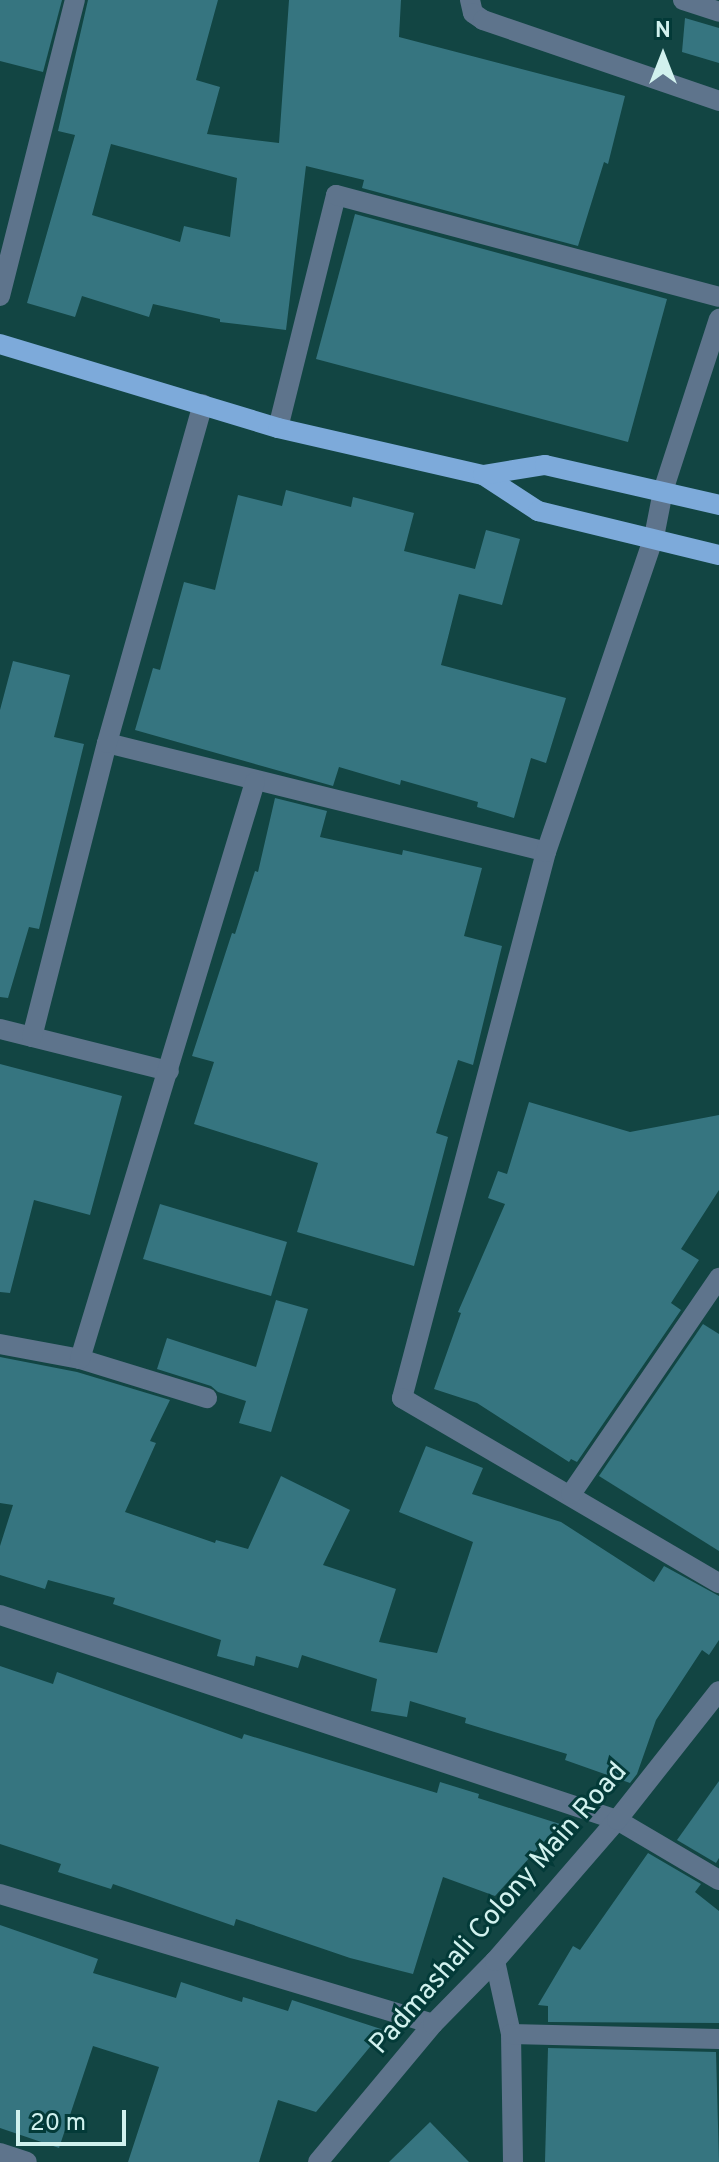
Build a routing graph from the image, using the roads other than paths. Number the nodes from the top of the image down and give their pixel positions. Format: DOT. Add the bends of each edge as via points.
graph roads {
  1 [pos="75,0"];
  2 [pos="470,0"];
  3 [pos="683,0"];
  4 [pos="719,12"];
  5 [pos="719,101"];
  6 [pos="0,296"];
  7 [pos="719,297"];
  8 [pos="719,319"];
  9 [pos="0,344"];
  10 [pos="203,404"];
  11 [pos="278,428"];
  12 [pos="483,475"];
  13 [pos="663,491"];
  14 [pos="719,505"];
  15 [pos="654,537"];
  16 [pos="719,555"];
  17 [pos="107,743"];
  18 [pos="255,782"];
  19 [pos="546,852"];
  20 [pos="0,1029"];
  21 [pos="32,1037"];
  22 [pos="169,1071"];
  23 [pos="719,1278"];
  24 [pos="0,1344"];
  25 [pos="80,1359"];
  26 [pos="207,1398"];
  27 [pos="571,1494"];
  28 [pos="719,1583"];
  29 [pos="0,1615"];
  30 [pos="719,1691"];
  31 [pos="617,1820"];
  32 [pos="719,1880"];
  33 [pos="0,1894"];
  34 [pos="495,1961"];
  35 [pos="433,2024"];
  36 [pos="511,2034"];
  37 [pos="719,2039"];
  38 [pos="0,2153"];
  39 [pos="27,2162"];
  40 [pos="318,2162"];
  41 [pos="513,2162"];
  1 -- 6 [label="street"];
  2 -- 5 [label="street" via="473,13 483,20"];
  3 -- 4 [label="street"];
  7 -- 11 [label="street" via="336,195"];
  8 -- 13 [label="street"];
  9 -- 10 [label="main road"];
  10 -- 11 [label="main road"];
  10 -- 17 [label="street"];
  11 -- 12 [label="main road"];
  12 -- 13 [label="main road" via="545,465"];
  12 -- 15 [label="main road" via="538,511"];
  13 -- 14 [label="main road"];
  13 -- 15 [label="street"];
  15 -- 16 [label="main road"];
  15 -- 19 [label="street"];
  17 -- 18 [label="street"];
  17 -- 21 [label="street"];
  18 -- 19 [label="street"];
  18 -- 22 [label="street"];
  19 -- 27 [label="street" via="402,1398"];
  20 -- 21 [label="street"];
  21 -- 22 [label="street"];
  22 -- 25 [label="street"];
  23 -- 27 [label="street"];
  24 -- 25 [label="street"];
  25 -- 26 [label="street"];
  27 -- 28 [label="street"];
  29 -- 31 [label="street"];
  30 -- 31 [label="street, Padmashali Colony Main Road"];
  31 -- 32 [label="street"];
  31 -- 34 [label="street, Padmashali Colony Main Road"];
  33 -- 35 [label="street"];
  34 -- 35 [label="street, Padmashali Colony Main Road"];
  34 -- 36 [label="street"];
  35 -- 40 [label="street, Padmashali Colony Main Road"];
  36 -- 37 [label="street"];
  36 -- 41 [label="street"];
  38 -- 39 [label="street"];
}
